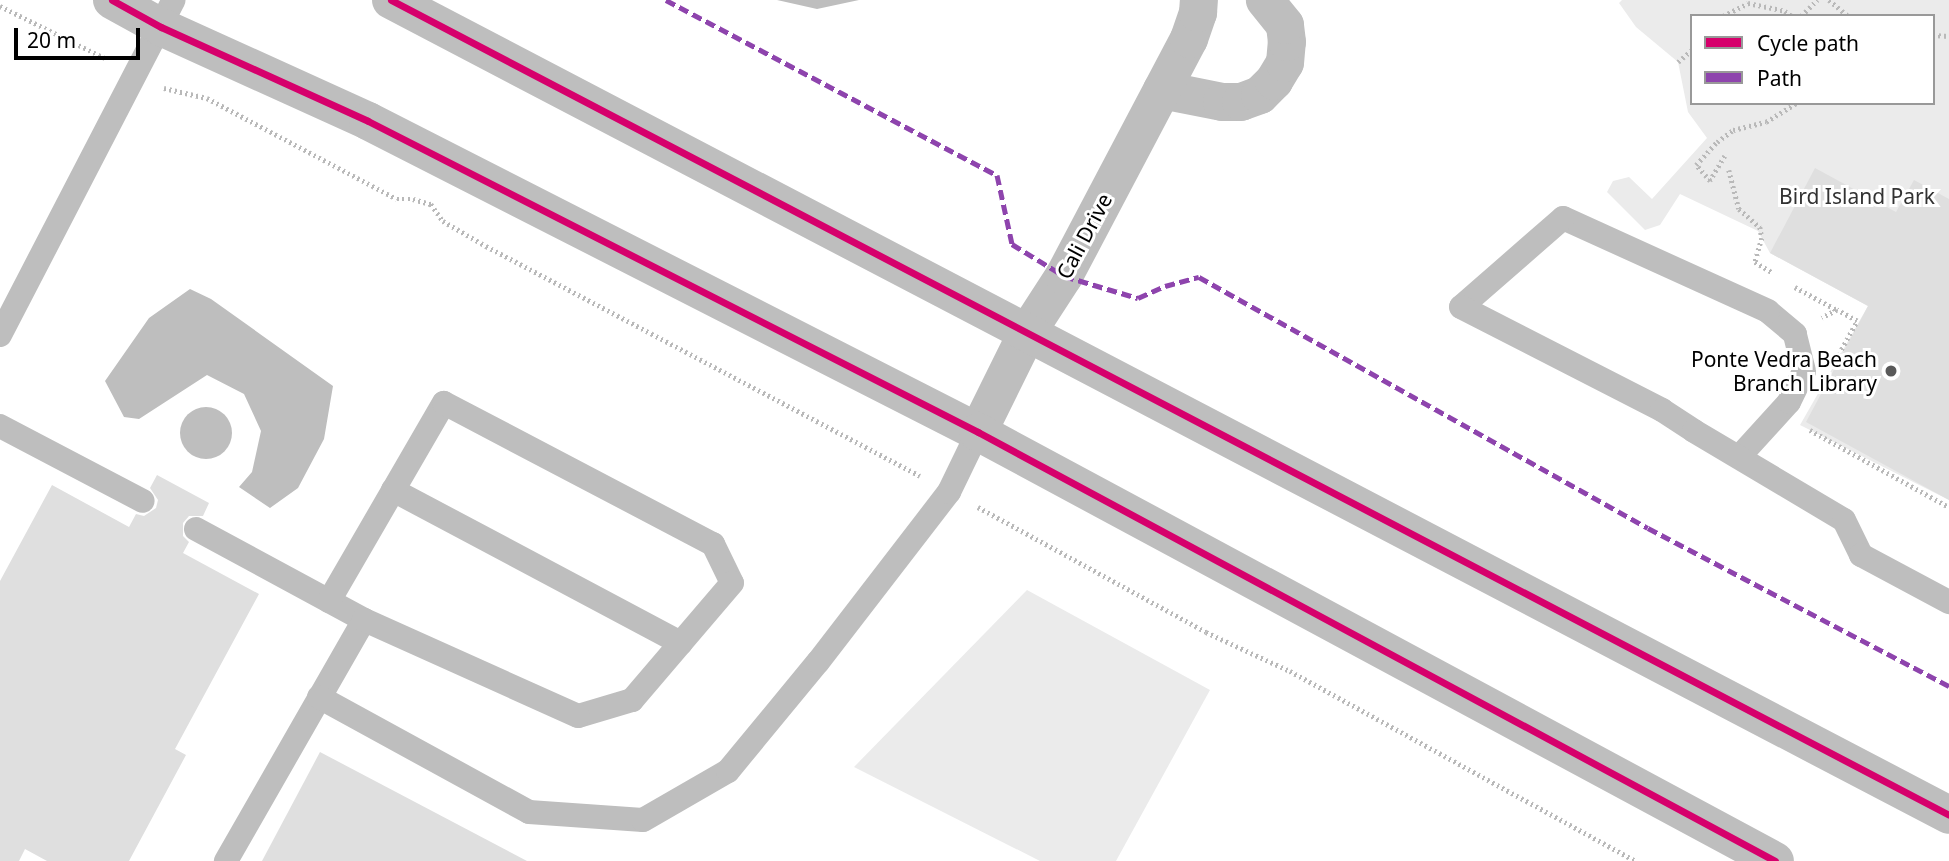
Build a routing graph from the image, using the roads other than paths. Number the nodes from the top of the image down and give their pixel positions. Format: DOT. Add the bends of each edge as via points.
graph roads {
  1 [pos="112,0"];
  2 [pos="391,0"];
  3 [pos="1199,0"];
  4 [pos="1265,0"];
  5 [pos="168,13"];
  6 [pos="1163,90"];
  7 [pos="1027,333"];
  8 [pos="0,335"];
  9 [pos="0,426"];
  10 [pos="978,432"];
  11 [pos="1739,457"];
  12 [pos="393,490"];
  13 [pos="143,501"];
  14 [pos="195,529"];
  15 [pos="329,601"];
  16 [pos="1949,602"];
  17 [pos="364,620"];
  18 [pos="681,643"];
  19 [pos="319,697"];
  20 [pos="1949,815"];
  21 [pos="226,861"];
  22 [pos="1776,861"];
  1 -- 5 [label="main road"];
  2 -- 7 [label="main road"];
  3 -- 6 [label="main road, Cali Drive" via="1189,39"];
  4 -- 6 [label="main road" via="1285,25 1287,42 1285,62 1260,95 1222,102"];
  5 -- 8 [label="lane"];
  5 -- 10 [label="main road" via="368,121"];
  6 -- 7 [label="main road, Cali Drive" via="1064,276"];
  7 -- 10 [label="main road, Cali Drive"];
  7 -- 20 [label="main road"];
  9 -- 13 [label="lane"];
  10 -- 19 [label="lane" via="949,492 728,771 643,820 529,813"];
  10 -- 22 [label="main road"];
  11 -- 11 [label="lane" via="1662,410 1461,307 1563,218 1768,311 1795,334 1804,371 1789,402"];
  11 -- 16 [label="lane" via="1844,520 1861,555"];
  12 -- 15 [label="lane"];
  12 -- 18 [label="lane"];
  12 -- 18 [label="lane" via="444,403 713,544 732,583"];
  14 -- 15 [label="lane"];
  15 -- 17 [label="lane"];
  17 -- 18 [label="lane" via="578,716 632,700"];
  17 -- 19 [label="lane"];
  19 -- 21 [label="lane"];
}
